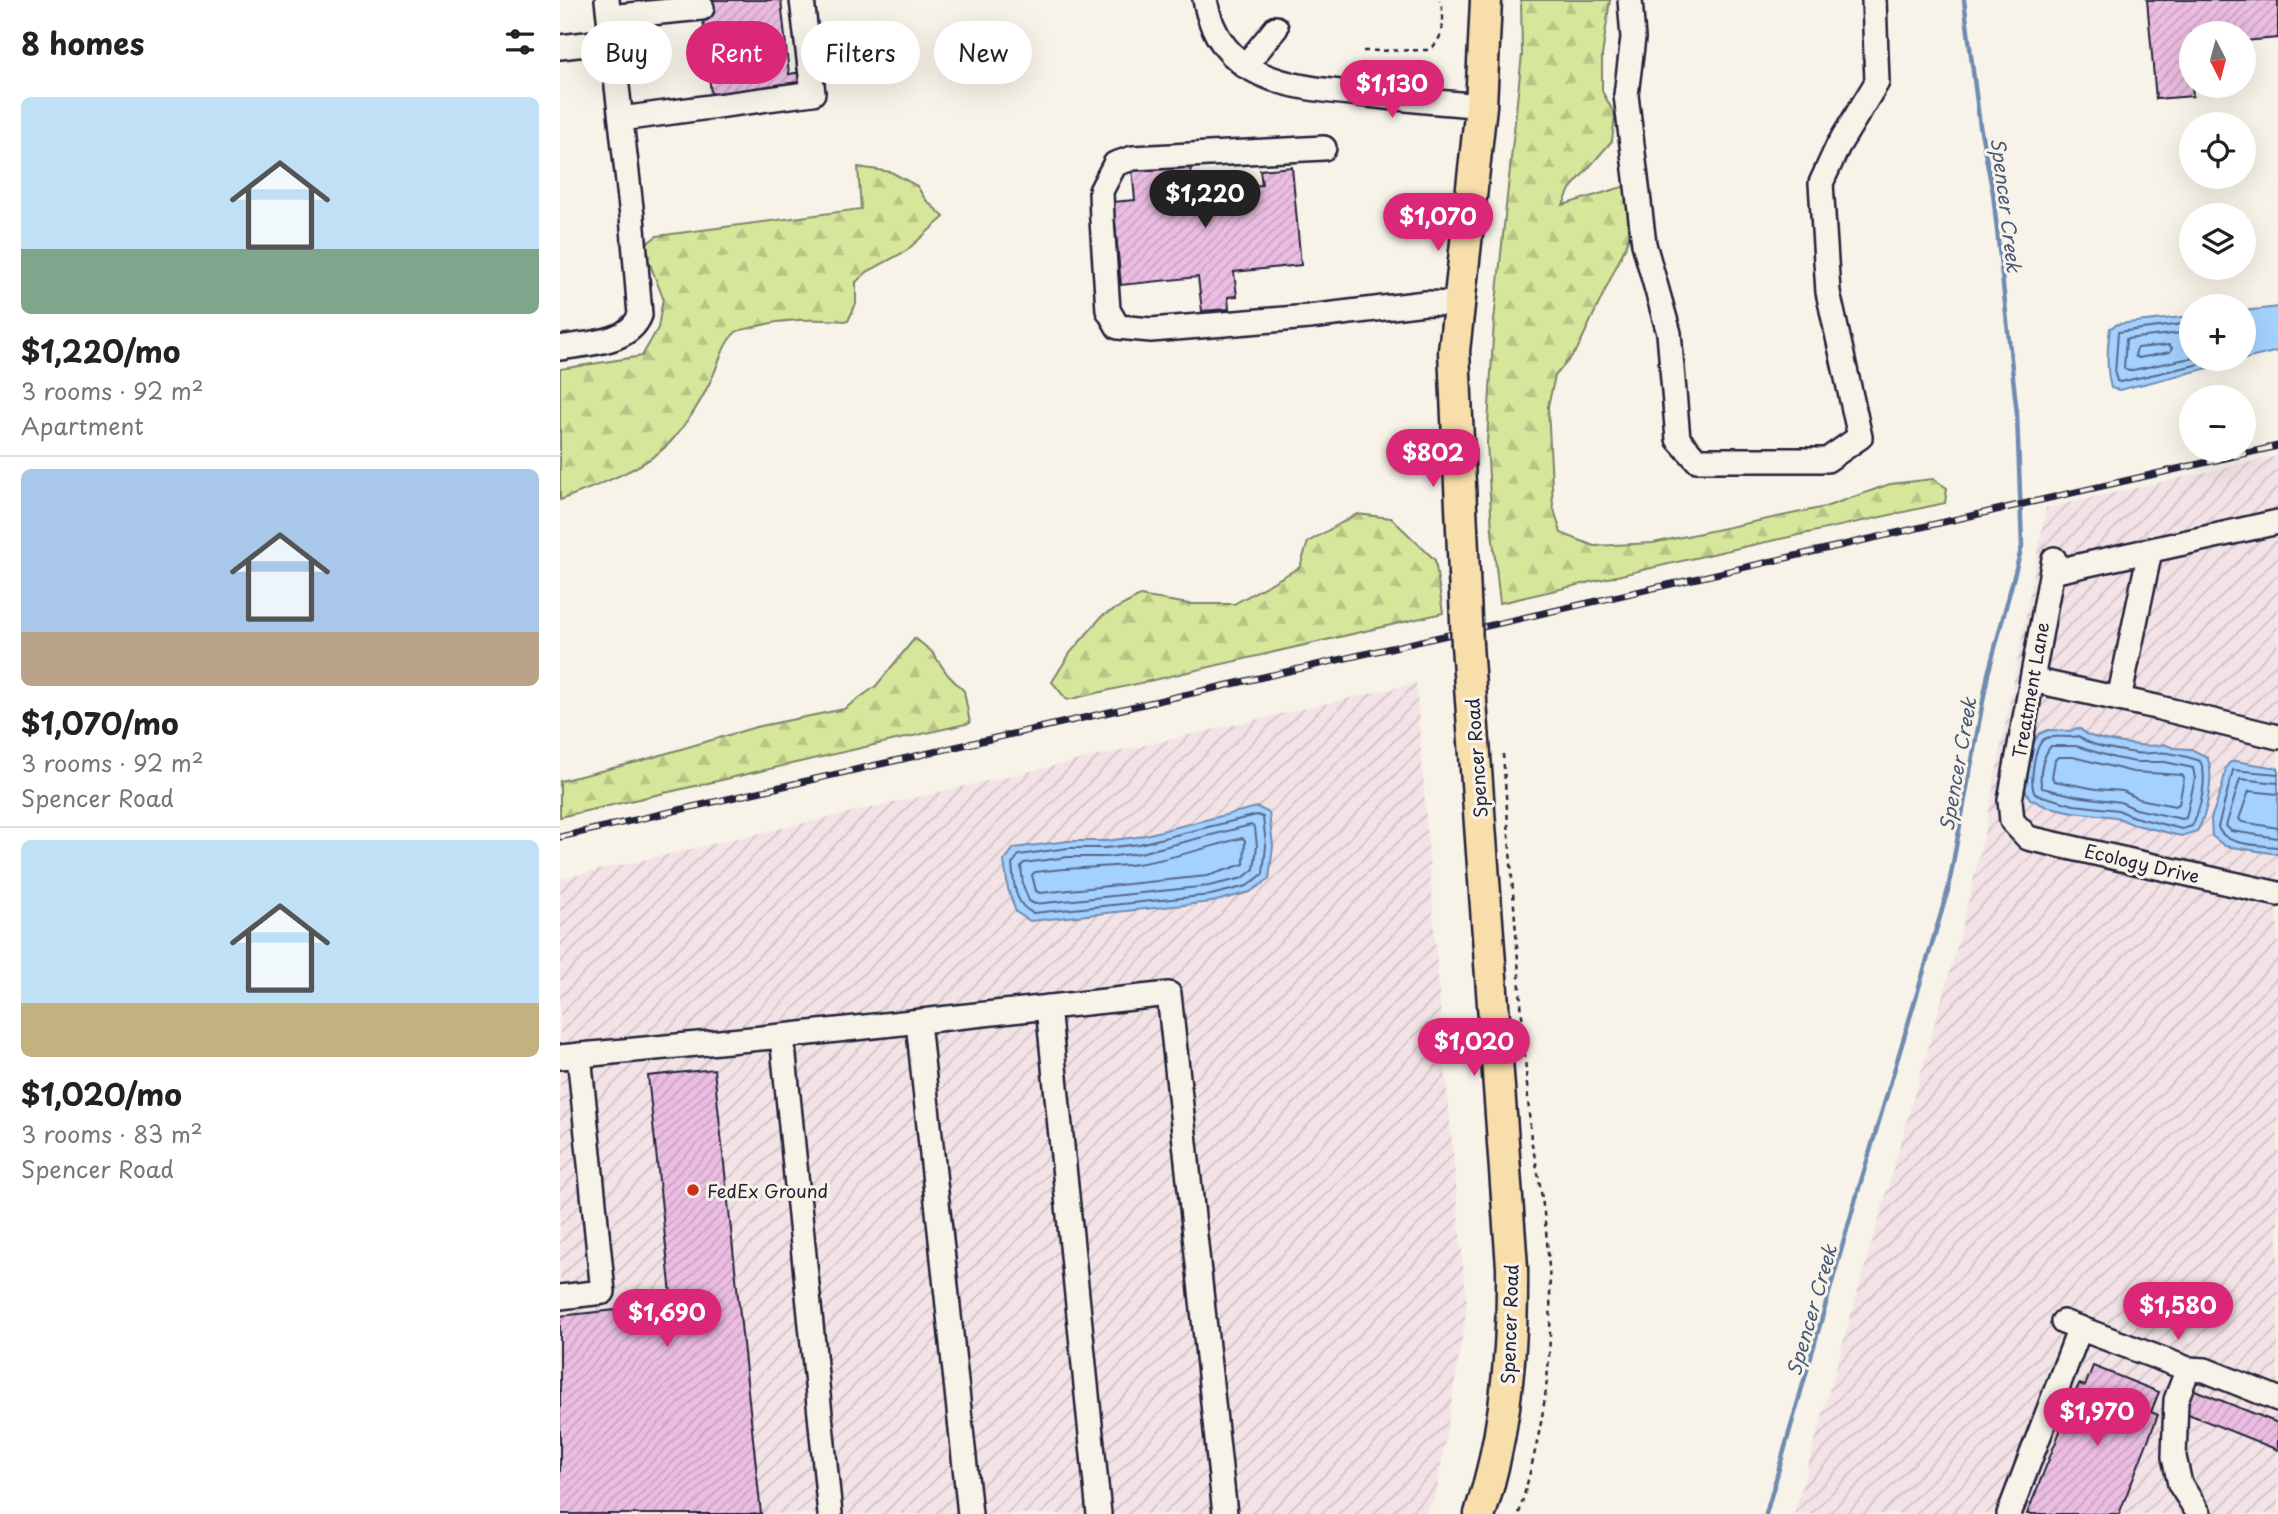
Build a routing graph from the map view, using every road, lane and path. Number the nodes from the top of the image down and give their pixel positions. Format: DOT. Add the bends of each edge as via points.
graph roads {
  1 [pos="802,0"];
  2 [pos="1205,0"];
  3 [pos="1440,0"];
  4 [pos="1486,0"];
  5 [pos="1630,0"];
  6 [pos="1874,0"];
  7 [pos="702,8"];
  8 [pos="608,9"];
  9 [pos="1276,28"];
  10 [pos="581,45"];
  11 [pos="560,47"];
  12 [pos="1363,51"];
  13 [pos="1245,66"];
  14 [pos="617,84"];
  15 [pos="1481,106"];
  16 [pos="621,119"];
  17 [pos="1324,148"];
  18 [pos="1458,304"];
  19 [pos="560,348"];
  20 [pos="2278,522"];
  21 [pos="2150,551"];
  22 [pos="2032,680"];
  23 [pos="2119,699"];
  24 [pos="2278,737"];
  25 [pos="1503,754"];
  26 [pos="2012,821"];
  27 [pos="2278,894"];
  28 [pos="1048,1007"];
  29 [pos="918,1022"];
  30 [pos="782,1036"];
  31 [pos="570,1056"];
  32 [pos="560,1297"];
  33 [pos="2188,1369"];
  34 [pos="2278,1399"];
  35 [pos="830,1514"];
  36 [pos="970,1514"];
  37 [pos="1100,1514"];
  38 [pos="1225,1514"];
  39 [pos="1480,1514"];
  40 [pos="1519,1514"];
  41 [pos="2009,1514"];
  42 [pos="2199,1514"];
  1 -- 16 [label="street" via="813,93"];
  2 -- 13 [label="street" via="1218,37"];
  3 -- 12 [label="path" via="1444,14 1441,31 1429,50"];
  4 -- 15 [label="main road, Spencer Road"];
  5 -- 6 [label="street" via="1633,38 1626,95 1644,244 1669,333 1678,439 1697,460 1827,460 1860,437 1828,292 1821,183 1877,82"];
  7 -- 8 [label="street"];
  9 -- 13 [label="street"];
  10 -- 11 [label="street"];
  13 -- 15 [label="street" via="1280,83 1307,88"];
  14 -- 16 [label="street"];
  15 -- 18 [label="main road, Spencer Road"];
  16 -- 19 [label="street" via="640,315 632,328 612,339"];
  17 -- 18 [label="street" via="1133,158 1115,164 1101,191 1108,310 1118,327 1151,330 1425,303"];
  18 -- 39 [label="main road, Spencer Road, bridge" via="1454,390 1467,645 1513,1309 1507,1392"];
  20 -- 21 [label="street"];
  21 -- 22 [label="street, Treatment Lane" via="2053,566"];
  21 -- 23 [label="street"];
  22 -- 23 [label="street"];
  22 -- 26 [label="street, Treatment Lane" via="2010,800"];
  23 -- 24 [label="street"];
  25 -- 40 [label="path" via="1531,1140 1543,1203 1550,1319 1540,1430"];
  26 -- 27 [label="street, Ecology Drive" via="2028,838"];
  28 -- 29 [label="street"];
  28 -- 37 [label="street"];
  28 -- 38 [label="street" via="1169,995"];
  29 -- 30 [label="street"];
  29 -- 36 [label="street"];
  30 -- 31 [label="street"];
  30 -- 35 [label="street"];
  31 -- 32 [label="street" via="603,1292"];
  33 -- 34 [label="street" via="2205,1370"];
  33 -- 41 [label="street" via="2071,1325"];
  33 -- 42 [label="street" via="2176,1400 2174,1457 2180,1484"];
}
